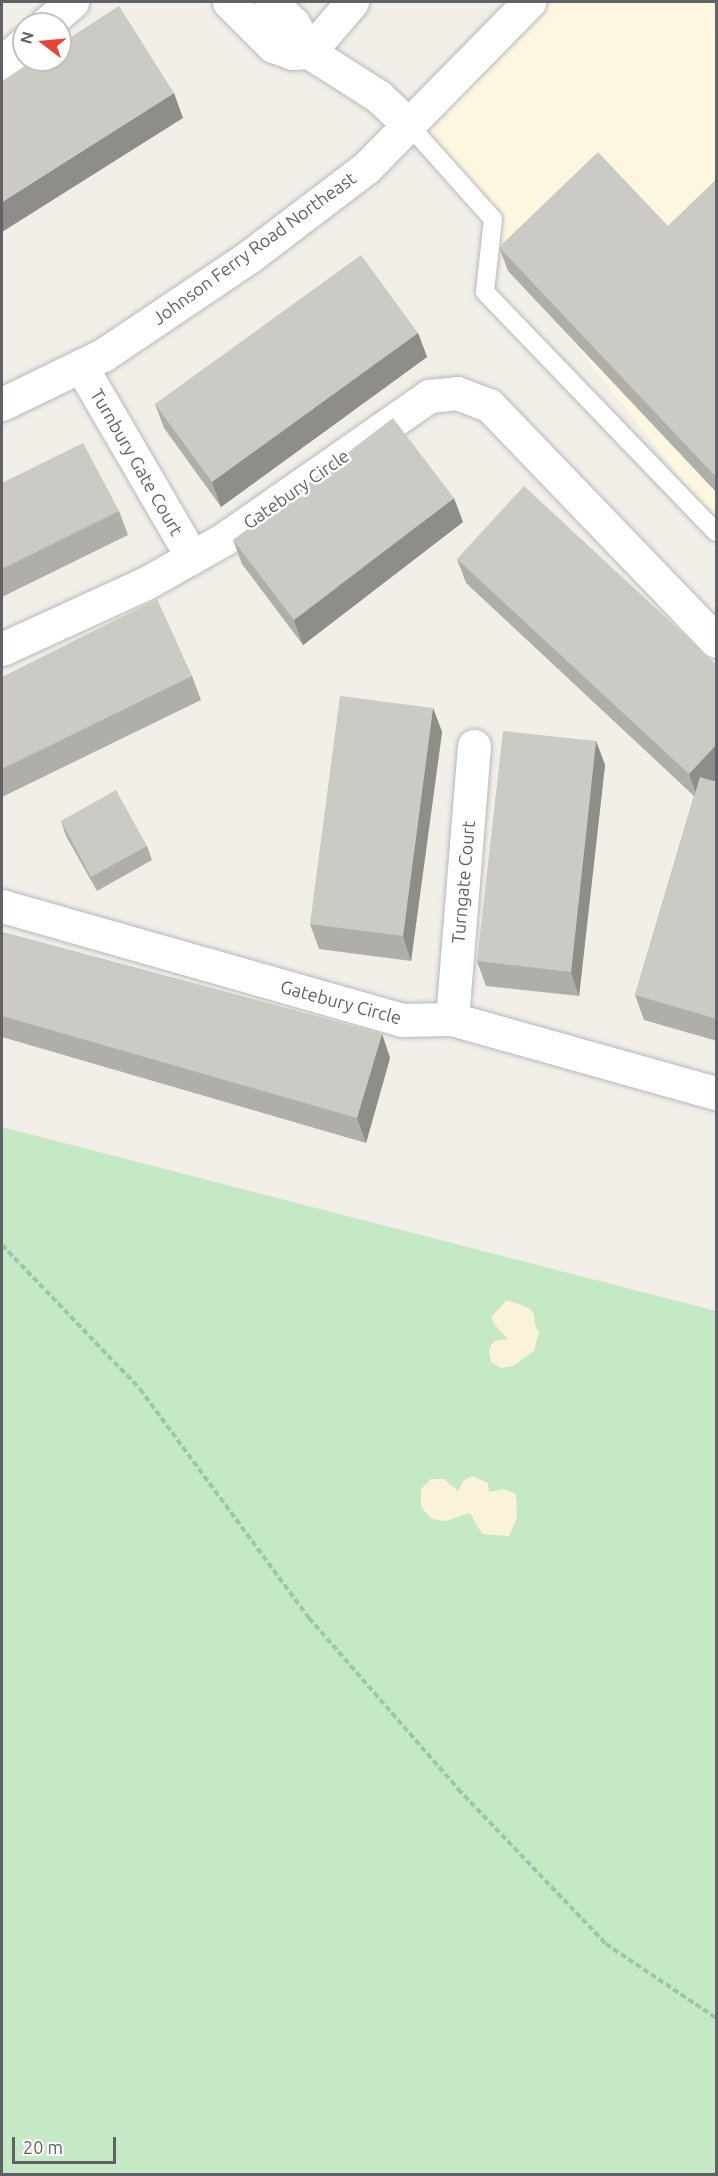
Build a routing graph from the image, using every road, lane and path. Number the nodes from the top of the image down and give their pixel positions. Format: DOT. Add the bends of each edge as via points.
graph roads {
  1 [pos="72,2"];
  2 [pos="271,2"];
  3 [pos="352,2"];
  4 [pos="529,2"];
  5 [pos="241,5"];
  6 [pos="60,12"];
  7 [pos="309,52"];
  8 [pos="408,124"];
  9 [pos="82,368"];
  10 [pos="2,404"];
  11 [pos="717,532"];
  12 [pos="192,557"];
  13 [pos="717,640"];
  14 [pos="2,649"];
  15 [pos="474,746"];
  16 [pos="2,906"];
  17 [pos="452,1019"];
  18 [pos="717,1093"];
  19 [pos="2,1245"];
  20 [pos="717,2018"];
  1 -- 6 [label="street"];
  2 -- 7 [label="street" via="293,23"];
  3 -- 7 [label="street"];
  4 -- 8 [label="street, Johnson Ferry Road Northeast"];
  5 -- 7 [label="street" via="273,46 292,53"];
  7 -- 8 [label="street" via="378,96"];
  8 -- 9 [label="street, Johnson Ferry Road Northeast" via="366,168 249,257"];
  8 -- 11 [label="lane" via="493,219 485,292"];
  9 -- 10 [label="street, Johnson Ferry Road Northeast"];
  9 -- 12 [label="street, Turnbury Gate Court"];
  12 -- 13 [label="street, Gatebury Circle" via="224,539 429,396 457,393 489,405"];
  12 -- 14 [label="street, Gatebury Circle" via="146,583"];
  15 -- 17 [label="street, Turngate Court"];
  16 -- 17 [label="street, Gatebury Circle" via="401,1020"];
  17 -- 18 [label="street, Gatebury Circle"];
  19 -- 20 [label="path" via="140,1389 309,1618 458,1789 606,1944"];
}
